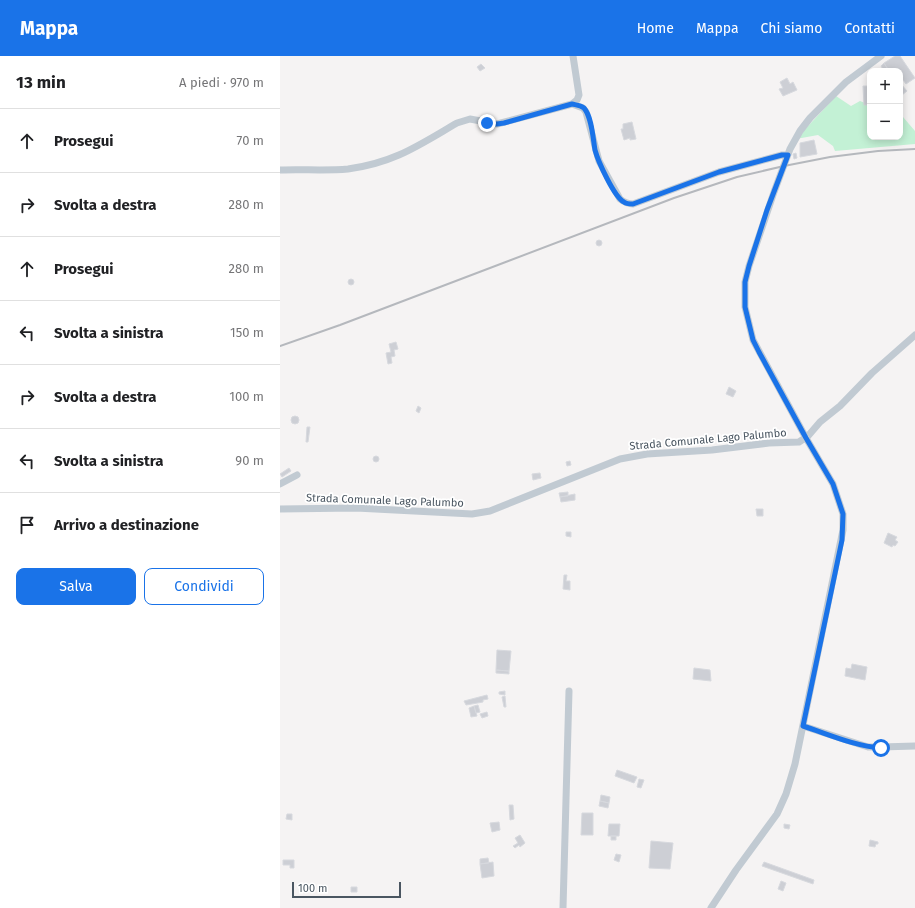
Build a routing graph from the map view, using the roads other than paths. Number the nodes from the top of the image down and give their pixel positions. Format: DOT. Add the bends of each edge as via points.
graph roads {
  1 [pos="573,56"];
  2 [pos="881,56"];
  3 [pos="572,104"];
  4 [pos="788,155"];
  5 [pos="280,170"];
  6 [pos="915,335"];
  7 [pos="806,438"];
  8 [pos="297,475"];
  9 [pos="280,484"];
  10 [pos="280,509"];
  11 [pos="569,692"];
  12 [pos="803,726"];
  13 [pos="915,746"];
  14 [pos="563,908"];
  15 [pos="711,908"];
  1 -- 3 [label="street" via="579,95"];
  2 -- 4 [label="street" via="830,97 800,132"];
  3 -- 4 [label="street" via="586,112 599,161 624,203 633,204 719,172"];
  3 -- 5 [label="street" via="497,124 465,120 407,152 377,163 336,169"];
  4 -- 7 [label="street" via="749,266 745,282 745,307 753,340"];
  6 -- 7 [label="street" via="820,422"];
  7 -- 10 [label="street, Strada Comunale Lago Palumbo" via="791,443 647,454 620,459 484,513 356,508"];
  7 -- 12 [label="street" via="833,484 843,514 843,530"];
  8 -- 9 [label="street"];
  11 -- 14 [label="street"];
  12 -- 13 [label="street" via="868,747"];
  12 -- 15 [label="street" via="788,790 780,808"];
}
